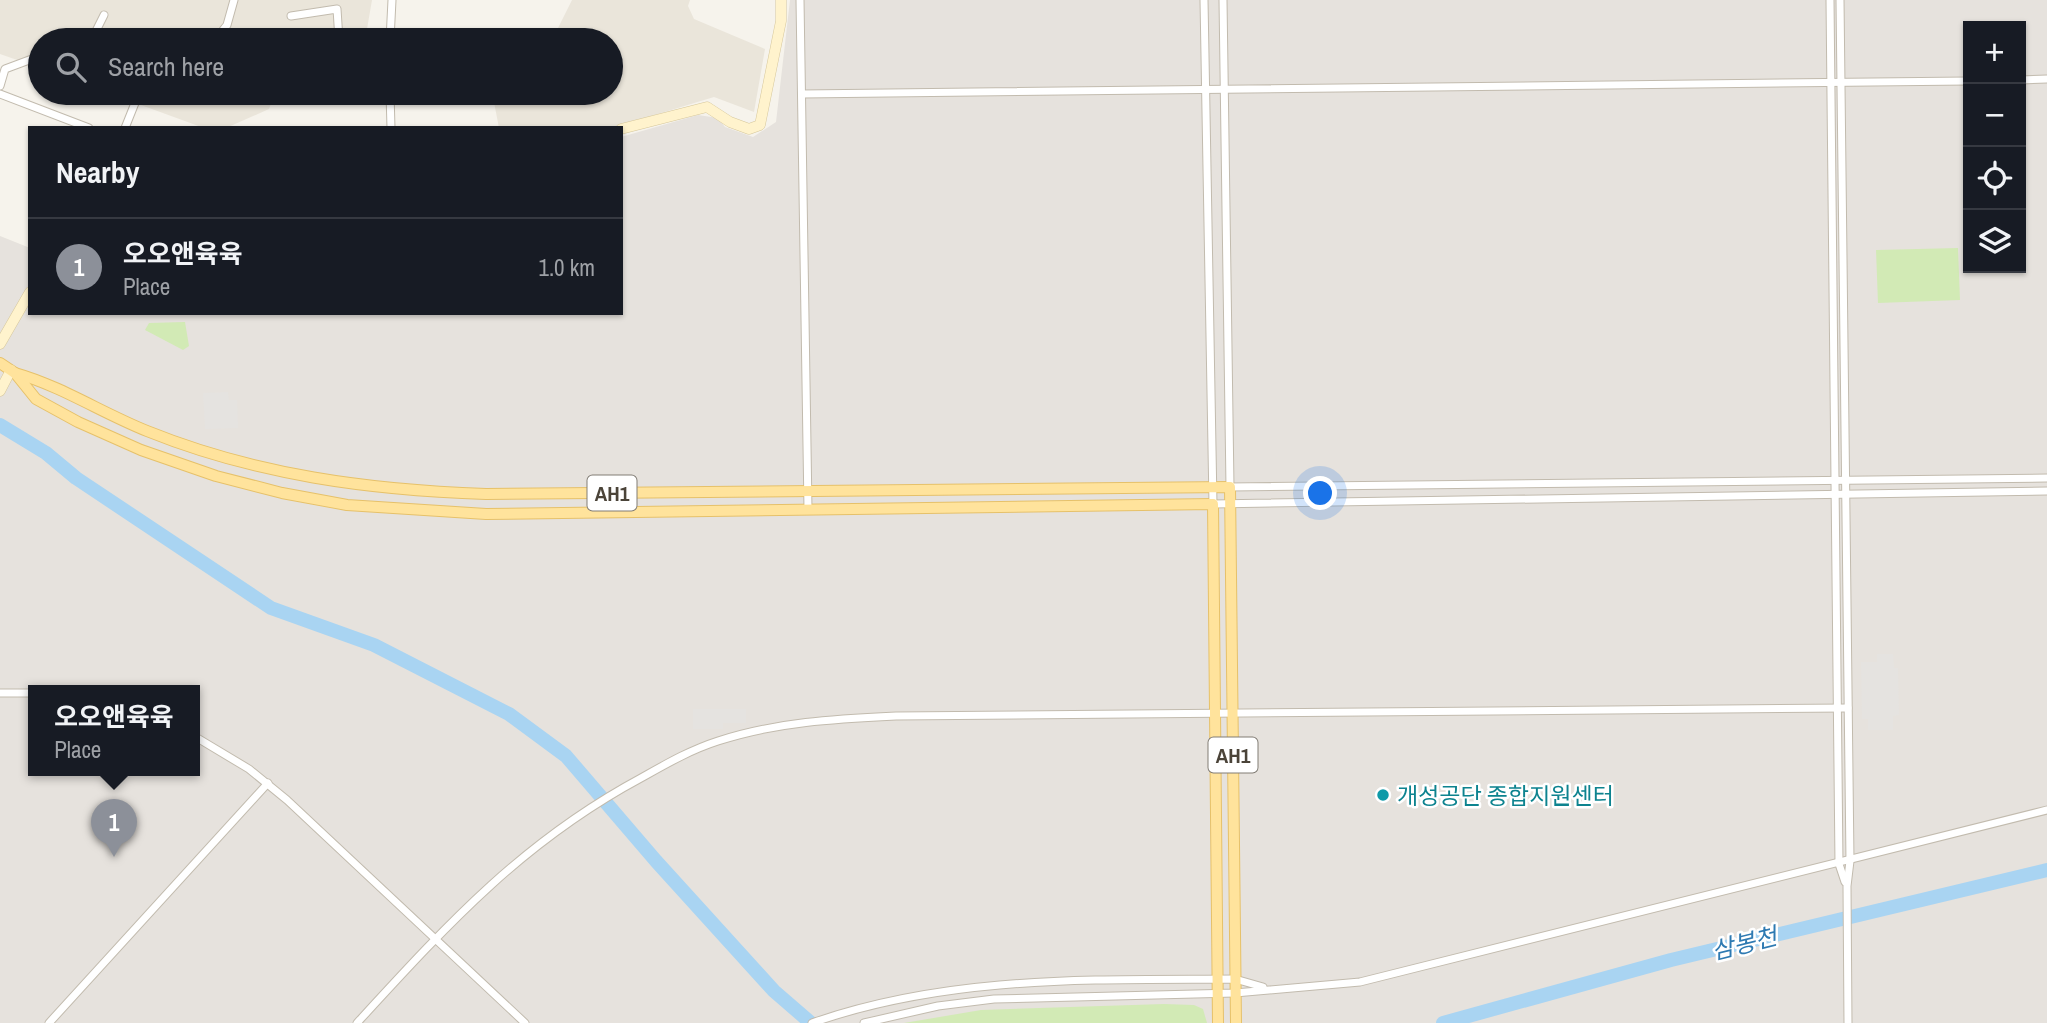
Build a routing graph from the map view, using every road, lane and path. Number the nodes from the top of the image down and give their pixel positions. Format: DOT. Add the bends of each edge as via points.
graph roads {
  1 [pos="234,0"];
  2 [pos="392,0"];
  3 [pos="781,0"];
  4 [pos="800,0"];
  5 [pos="1204,0"];
  6 [pos="1223,0"];
  7 [pos="1830,0"];
  8 [pos="1840,0"];
  9 [pos="104,15"];
  10 [pos="291,16"];
  11 [pos="98,28"];
  12 [pos="225,28"];
  13 [pos="338,28"];
  14 [pos="391,28"];
  15 [pos="28,60"];
  16 [pos="2047,79"];
  17 [pos="1963,80"];
  18 [pos="2026,80"];
  19 [pos="1831,83"];
  20 [pos="1841,83"];
  21 [pos="0,86"];
  22 [pos="1224,88"];
  23 [pos="1205,90"];
  24 [pos="0,94"];
  25 [pos="802,94"];
  26 [pos="28,105"];
  27 [pos="29,105"];
  28 [pos="134,105"];
  29 [pos="390,105"];
  30 [pos="84,126"];
  31 [pos="126,126"];
  32 [pos="391,126"];
  33 [pos="623,128"];
  34 [pos="28,295"];
  35 [pos="0,344"];
  36 [pos="0,363"];
  37 [pos="13,372"];
  38 [pos="0,391"];
  39 [pos="2047,478"];
  40 [pos="1845,480"];
  41 [pos="1835,481"];
  42 [pos="1230,487"];
  43 [pos="1212,488"];
  44 [pos="807,491"];
  45 [pos="2047,491"];
  46 [pos="1835,494"];
  47 [pos="1846,494"];
  48 [pos="1213,504"];
  49 [pos="1230,504"];
  50 [pos="808,509"];
  51 [pos="0,693"];
  52 [pos="28,693"];
  53 [pos="1838,708"];
  54 [pos="1848,708"];
  55 [pos="1215,713"];
  56 [pos="1232,713"];
  57 [pos="200,740"];
  58 [pos="268,783"];
  59 [pos="2047,810"];
  60 [pos="1850,861"];
  61 [pos="1839,864"];
  62 [pos="1847,886"];
  63 [pos="437,937"];
  64 [pos="1217,979"];
  65 [pos="1235,979"];
  66 [pos="1267,988"];
  67 [pos="1218,993"];
  68 [pos="1235,993"];
  69 [pos="49,1023"];
  70 [pos="357,1023"];
  71 [pos="525,1023"];
  72 [pos="812,1023"];
  73 [pos="864,1023"];
  74 [pos="1218,1023"];
  75 [pos="1236,1023"];
  76 [pos="1848,1023"];
  1 -- 12 [label="street"];
  2 -- 14 [label="street"];
  3 -- 33 [label="street" via="760,125 749,129 707,107"];
  4 -- 25 [label="street"];
  5 -- 23 [label="street"];
  6 -- 22 [label="street"];
  7 -- 19 [label="street"];
  8 -- 20 [label="street"];
  9 -- 11 [label="street"];
  10 -- 13 [label="street" via="337,9"];
  15 -- 21 [label="street" via="5,69"];
  16 -- 18 [label="street"];
  17 -- 20 [label="street"];
  19 -- 20 [label="street"];
  19 -- 22 [label="street"];
  19 -- 41 [label="street"];
  20 -- 40 [label="street"];
  22 -- 23 [label="street"];
  22 -- 42 [label="street"];
  23 -- 25 [label="street"];
  23 -- 43 [label="street"];
  24 -- 26 [label="street"];
  25 -- 44 [label="street"];
  27 -- 30 [label="street"];
  28 -- 31 [label="street"];
  29 -- 32 [label="street"];
  34 -- 35 [label="street"];
  36 -- 37 [label="main road, AH1"];
  37 -- 38 [label="street"];
  37 -- 44 [label="main road, AH1" via="211,453 350,485 486,495"];
  37 -- 50 [label="main road, AH1" via="36,399 141,450 243,483 347,505 486,514"];
  39 -- 40 [label="street"];
  40 -- 41 [label="street"];
  40 -- 47 [label="street"];
  41 -- 42 [label="street"];
  41 -- 46 [label="street"];
  42 -- 43 [label="main road, AH1"];
  42 -- 49 [label="main road, AH1"];
  43 -- 44 [label="main road, AH1"];
  43 -- 48 [label="street"];
  44 -- 50 [label="street"];
  45 -- 47 [label="street"];
  46 -- 47 [label="street"];
  46 -- 49 [label="street"];
  46 -- 53 [label="street"];
  47 -- 54 [label="street"];
  48 -- 49 [label="street"];
  48 -- 50 [label="main road, AH1"];
  48 -- 55 [label="main road, AH1"];
  49 -- 56 [label="main road, AH1"];
  51 -- 52 [label="street"];
  53 -- 54 [label="street"];
  53 -- 56 [label="street"];
  53 -- 61 [label="street"];
  54 -- 60 [label="street"];
  55 -- 56 [label="street"];
  55 -- 63 [label="street" via="896,716 796,723 744,734 691,750 597,802 520,858"];
  55 -- 64 [label="main road, AH1"];
  56 -- 65 [label="main road, AH1"];
  57 -- 58 [label="street"];
  58 -- 63 [label="street"];
  58 -- 69 [label="street"];
  59 -- 60 [label="street"];
  60 -- 61 [label="street"];
  60 -- 62 [label="street"];
  61 -- 62 [label="street"];
  61 -- 66 [label="street" via="1409,972 1348,983"];
  62 -- 76 [label="street"];
  63 -- 70 [label="street"];
  63 -- 71 [label="street"];
  64 -- 65 [label="street"];
  64 -- 67 [label="main road, AH1"];
  64 -- 72 [label="street" via="989,984 921,995"];
  65 -- 66 [label="street"];
  65 -- 68 [label="main road, AH1"];
  66 -- 68 [label="street"];
  67 -- 68 [label="street"];
  67 -- 73 [label="street" via="994,999"];
  67 -- 74 [label="main road, AH1"];
  68 -- 75 [label="main road, AH1"];
}
